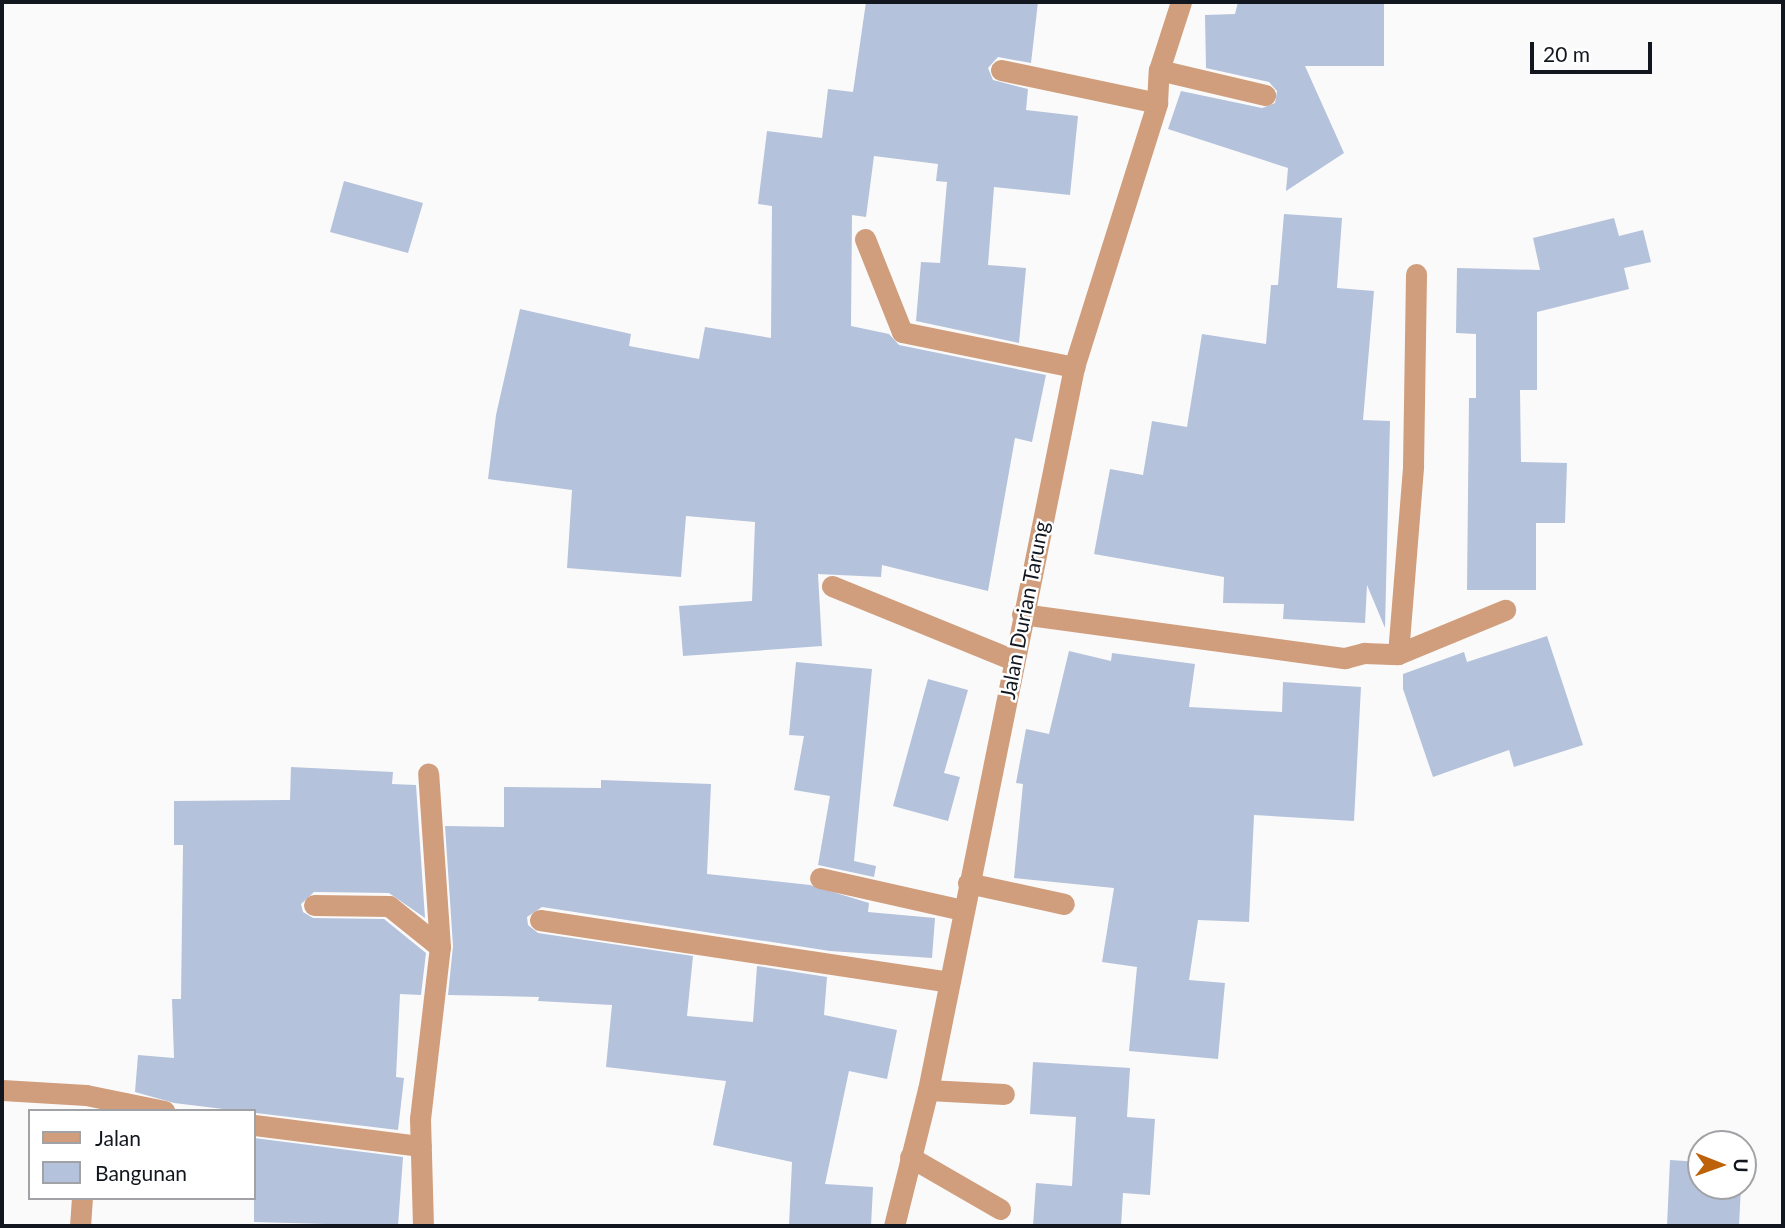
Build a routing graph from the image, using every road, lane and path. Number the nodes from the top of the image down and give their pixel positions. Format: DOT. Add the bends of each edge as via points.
graph roads {
  1 [pos="1181,2"];
  2 [pos="1001,70"];
  3 [pos="1159,70"];
  4 [pos="1265,95"];
  5 [pos="1157,103"];
  6 [pos="865,239"];
  7 [pos="1416,274"];
  8 [pos="1074,367"];
  9 [pos="832,586"];
  10 [pos="1505,610"];
  11 [pos="1022,614"];
  12 [pos="1398,654"];
  13 [pos="1013,660"];
  14 [pos="428,773"];
  15 [pos="820,878"];
  16 [pos="968,883"];
  17 [pos="1064,904"];
  18 [pos="314,905"];
  19 [pos="962,910"];
  20 [pos="540,920"];
  21 [pos="440,947"];
  22 [pos="949,982"];
  23 [pos="2,1090"];
  24 [pos="928,1090"];
  25 [pos="1004,1094"];
  26 [pos="86,1103"];
  27 [pos="144,1109"];
  28 [pos="256,1125"];
  29 [pos="421,1146"];
  30 [pos="910,1157"];
  31 [pos="82,1200"];
  32 [pos="1000,1209"];
  33 [pos="80,1226"];
  34 [pos="423,1226"];
  35 [pos="894,1226"];
  1 -- 3 [label="street, Jalan Durian Tarung"];
  2 -- 5 [label="street"];
  3 -- 4 [label="street"];
  3 -- 5 [label="street, Jalan Durian Tarung"];
  5 -- 8 [label="street, Jalan Durian Tarung"];
  6 -- 8 [label="street" via="902,332"];
  7 -- 12 [label="street" via="1413,466"];
  8 -- 11 [label="street, Jalan Durian Tarung"];
  9 -- 13 [label="street"];
  10 -- 12 [label="street"];
  11 -- 12 [label="street" via="1345,658 1364,653"];
  11 -- 13 [label="street, Jalan Durian Tarung"];
  13 -- 16 [label="street, Jalan Durian Tarung"];
  14 -- 21 [label="street"];
  15 -- 19 [label="street"];
  16 -- 17 [label="street"];
  16 -- 19 [label="street, Jalan Durian Tarung"];
  18 -- 21 [label="street" via="389,906"];
  19 -- 22 [label="street, Jalan Durian Tarung"];
  20 -- 22 [label="street"];
  21 -- 29 [label="street"];
  22 -- 24 [label="street, Jalan Durian Tarung"];
  23 -- 26 [label="street"];
  24 -- 25 [label="street"];
  24 -- 30 [label="street, Jalan Durian Tarung"];
  26 -- 27 [label="street"];
  28 -- 29 [label="street"];
  29 -- 34 [label="street"];
  30 -- 32 [label="street"];
  30 -- 35 [label="street, Jalan Durian Tarung"];
  31 -- 33 [label="street"];
}
